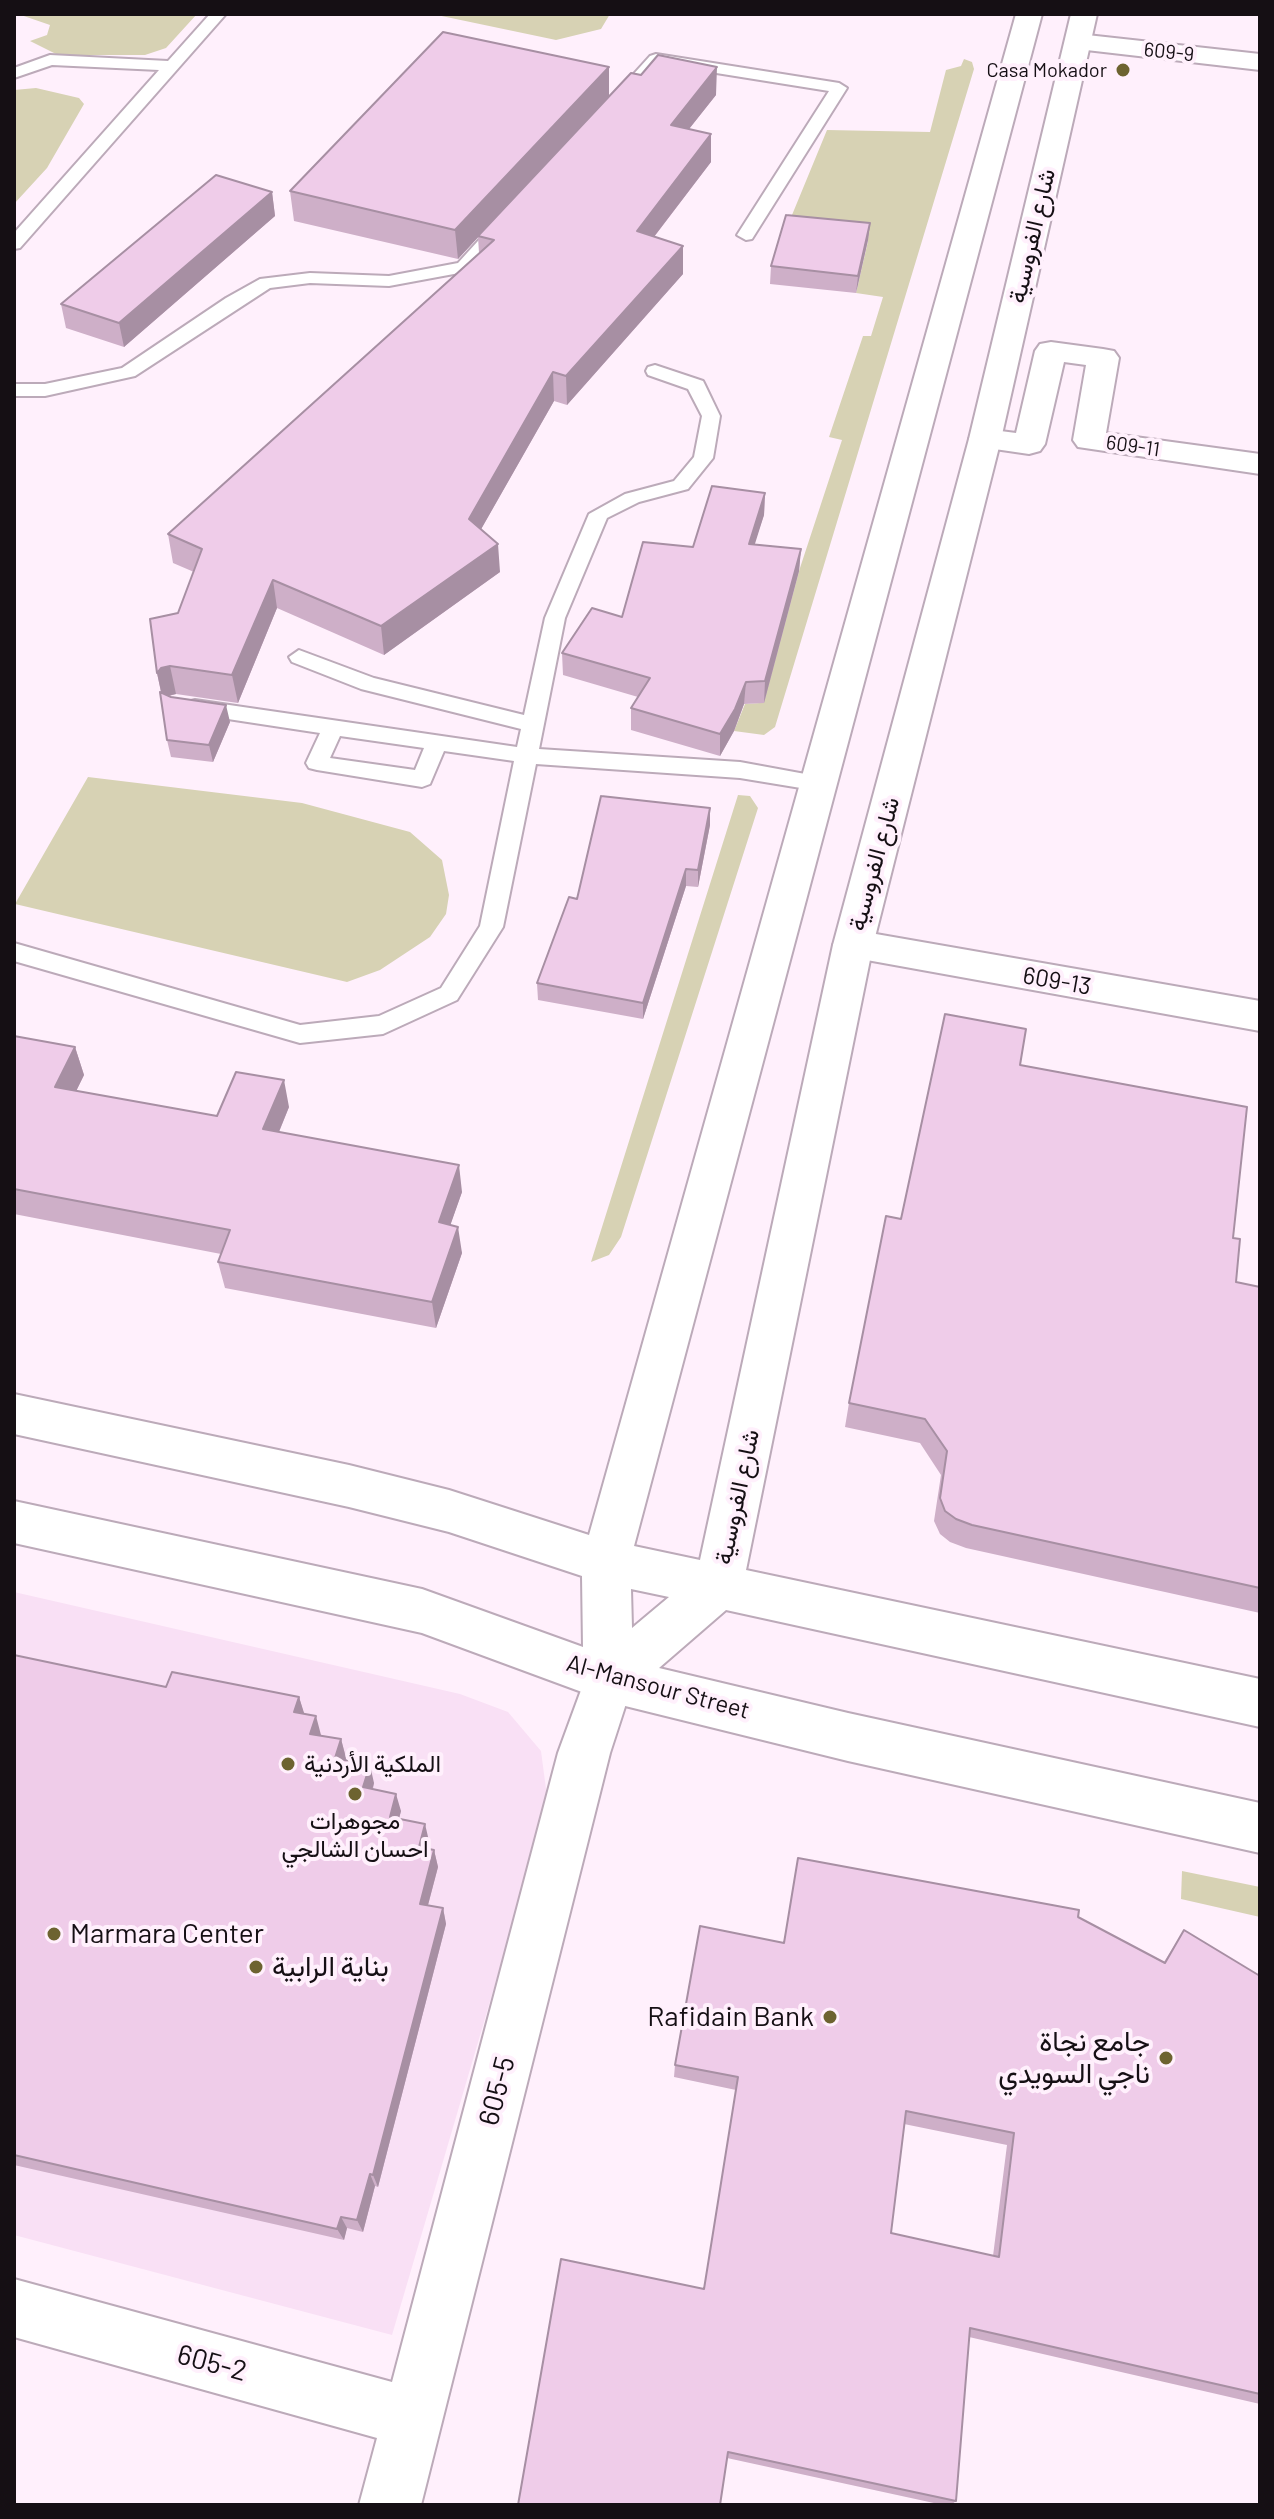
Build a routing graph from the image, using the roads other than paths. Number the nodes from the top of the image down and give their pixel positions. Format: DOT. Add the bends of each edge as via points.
graph roads {
  1 [pos="218,14"];
  2 [pos="1029,14"];
  3 [pos="1081,28"];
  4 [pos="1260,62"];
  5 [pos="171,66"];
  6 [pos="14,73"];
  7 [pos="602,117"];
  8 [pos="517,209"];
  9 [pos="746,235"];
  10 [pos="14,244"];
  11 [pos="655,371"];
  12 [pos="14,390"];
  13 [pos="985,439"];
  14 [pos="1260,464"];
  15 [pos="299,657"];
  16 [pos="176,704"];
  17 [pos="535,725"];
  18 [pos="333,727"];
  19 [pos="437,742"];
  20 [pos="529,756"];
  21 [pos="819,783"];
  22 [pos="853,945"];
  23 [pos="14,952"];
  24 [pos="1260,1016"];
  25 [pos="14,1414"];
  26 [pos="14,1522"];
  27 [pos="606,1562"];
  28 [pos="719,1585"];
  29 [pos="609,1679"];
  30 [pos="1260,1703"];
  31 [pos="1260,1828"];
  32 [pos="14,2308"];
  33 [pos="411,2417"];
  34 [pos="390,2505"];
  1 -- 5 [label="lane"];
  2 -- 21 [label="street"];
  3 -- 4 [label="street, 609-9"];
  3 -- 13 [label="street, شارع الفروسية"];
  5 -- 6 [label="lane" via="50,60"];
  5 -- 10 [label="lane"];
  7 -- 9 [label="lane" via="656,59 839,88"];
  8 -- 12 [label="lane" via="464,267 389,281 310,278 266,283 128,372 45,390"];
  11 -- 17 [label="lane" via="696,385 711,416 703,458 681,485 632,498 599,514 555,618"];
  13 -- 14 [label="street, 609-11" via="1029,444 1051,351 1103,358 1089,440"];
  13 -- 22 [label="street, شارع الفروسية"];
  15 -- 17 [label="lane" via="368,684"];
  16 -- 18 [label="lane"];
  17 -- 20 [label="lane"];
  18 -- 19 [label="lane"];
  18 -- 19 [label="lane" via="317,763 422,779"];
  19 -- 20 [label="lane"];
  20 -- 21 [label="lane" via="740,770"];
  20 -- 23 [label="lane" via="491,927 449,994 383,1025 300,1034"];
  21 -- 27 [label="street"];
  22 -- 24 [label="street, 609-13"];
  22 -- 28 [label="street, شارع الفروسية"];
  25 -- 27 [label="street" via="449,1511"];
  26 -- 29 [label="street, Al-Mansour Street" via="422,1611"];
  27 -- 28 [label="street"];
  27 -- 29 [label="street"];
  28 -- 29 [label="street, شارع الفروسية"];
  28 -- 30 [label="street"];
  29 -- 31 [label="street, Al-Mansour Street"];
  29 -- 33 [label="street, 605-5" via="584,1753"];
  32 -- 33 [label="street, 605-2"];
  33 -- 34 [label="street, 605-5"];
}
